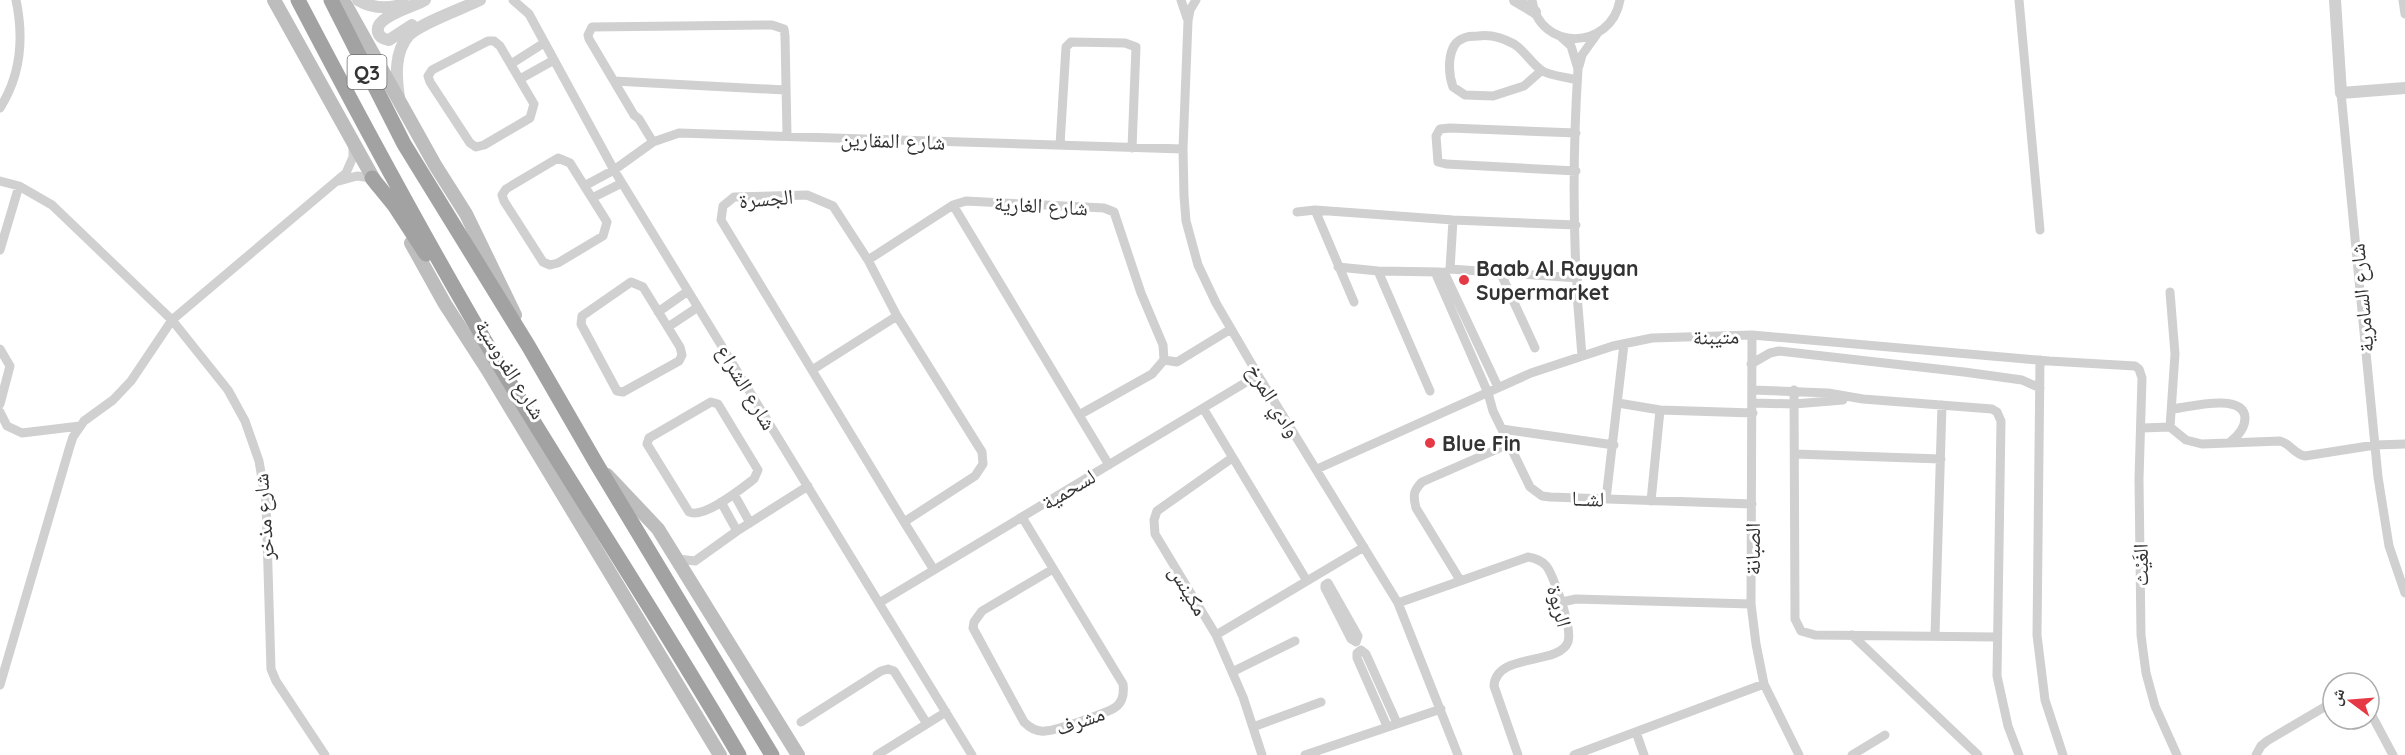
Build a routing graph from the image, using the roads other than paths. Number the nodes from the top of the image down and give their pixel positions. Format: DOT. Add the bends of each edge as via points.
graph roads {
  1 [pos="16,0"];
  2 [pos="274,0"];
  3 [pos="298,0"];
  4 [pos="331,0"];
  5 [pos="343,0"];
  6 [pos="358,0"];
  7 [pos="414,0"];
  8 [pos="425,0"];
  9 [pos="480,0"];
  10 [pos="513,0"];
  11 [pos="527,0"];
  12 [pos="1181,0"];
  13 [pos="1196,0"];
  14 [pos="1515,0"];
  15 [pos="1620,0"];
  16 [pos="1627,0"];
  17 [pos="2019,0"];
  18 [pos="2335,0"];
  19 [pos="2403,0"];
  20 [pos="1533,6"];
  21 [pos="1617,10"];
  22 [pos="529,14"];
  23 [pos="2405,14"];
  24 [pos="447,15"];
  25 [pos="1188,21"];
  26 [pos="1598,33"];
  27 [pos="1561,37"];
  28 [pos="544,44"];
  29 [pos="554,60"];
  30 [pos="511,64"];
  31 [pos="1578,69"];
  32 [pos="1541,70"];
  33 [pos="520,79"];
  34 [pos="1577,80"];
  35 [pos="614,81"];
  36 [pos="2405,88"];
  37 [pos="785,90"];
  38 [pos="2342,93"];
  39 [pos="399,101"];
  40 [pos="0,108"];
  41 [pos="1576,133"];
  42 [pos="784,135"];
  43 [pos="650,144"];
  44 [pos="1060,145"];
  45 [pos="353,146"];
  46 [pos="1132,148"];
  47 [pos="1183,149"];
  48 [pos="614,170"];
  49 [pos="1576,171"];
  50 [pos="372,178"];
  51 [pos="0,181"];
  52 [pos="337,182"];
  53 [pos="622,183"];
  54 [pos="586,185"];
  55 [pos="18,186"];
  56 [pos="594,197"];
  57 [pos="953,205"];
  58 [pos="1315,210"];
  59 [pos="1297,212"];
  60 [pos="1453,220"];
  61 [pos="1576,225"];
  62 [pos="2040,230"];
  63 [pos="0,250"];
  64 [pos="868,260"];
  65 [pos="1338,267"];
  66 [pos="1378,271"];
  67 [pos="1443,271"];
  68 [pos="1501,274"];
  69 [pos="1578,278"];
  70 [pos="688,291"];
  71 [pos="2170,292"];
  72 [pos="1354,302"];
  73 [pos="698,307"];
  74 [pos="658,312"];
  75 [pos="897,316"];
  76 [pos="472,317"];
  77 [pos="172,320"];
  78 [pos="668,327"];
  79 [pos="1231,329"];
  80 [pos="1752,335"];
  81 [pos="1624,344"];
  82 [pos="529,347"];
  83 [pos="1535,348"];
  84 [pos="0,349"];
  85 [pos="1582,356"];
  86 [pos="1164,360"];
  87 [pos="2040,360"];
  88 [pos="1751,364"];
  89 [pos="2139,369"];
  90 [pos="812,370"];
  91 [pos="1258,375"];
  92 [pos="2,383"];
  93 [pos="1497,387"];
  94 [pos="2040,388"];
  95 [pos="1752,390"];
  96 [pos="1794,390"];
  97 [pos="1430,391"];
  98 [pos="1488,393"];
  99 [pos="1863,399"];
  100 [pos="1618,403"];
  101 [pos="1753,403"];
  102 [pos="0,404"];
  103 [pos="1794,404"];
  104 [pos="1942,405"];
  105 [pos="1203,408"];
  106 [pos="2173,409"];
  107 [pos="1660,410"];
  108 [pos="0,412"];
  109 [pos="1753,413"];
  110 [pos="1079,415"];
  111 [pos="80,426"];
  112 [pos="2142,428"];
  113 [pos="2170,428"];
  114 [pos="1502,429"];
  115 [pos="2230,442"];
  116 [pos="1509,444"];
  117 [pos="2405,444"];
  118 [pos="1614,445"];
  119 [pos="2375,445"];
  120 [pos="1795,454"];
  121 [pos="1232,458"];
  122 [pos="1941,459"];
  123 [pos="596,463"];
  124 [pos="1109,465"];
  125 [pos="1317,469"];
  126 [pos="808,486"];
  127 [pos="734,494"];
  128 [pos="1606,499"];
  129 [pos="1651,501"];
  130 [pos="721,502"];
  131 [pos="1752,504"];
  132 [pos="1022,517"];
  133 [pos="904,522"];
  134 [pos="750,523"];
  135 [pos="737,531"];
  136 [pos="1364,547"];
  137 [pos="678,560"];
  138 [pos="694,561"];
  139 [pos="1053,569"];
  140 [pos="934,570"];
  141 [pos="1319,573"];
  142 [pos="1460,580"];
  143 [pos="691,581"];
  144 [pos="1307,581"];
  145 [pos="2405,593"];
  146 [pos="1562,602"];
  147 [pos="879,603"];
  148 [pos="1398,603"];
  149 [pos="1751,604"];
  150 [pos="1346,622"];
  151 [pos="1852,635"];
  152 [pos="1935,635"];
  153 [pos="1216,636"];
  154 [pos="1996,637"];
  155 [pos="1295,641"];
  156 [pos="685,662"];
  157 [pos="1232,672"];
  158 [pos="1764,684"];
  159 [pos="0,685"];
  160 [pos="1384,694"];
  161 [pos="1374,698"];
  162 [pos="1321,702"];
  163 [pos="1441,709"];
  164 [pos="2321,709"];
  165 [pos="946,712"];
  166 [pos="801,722"];
  167 [pos="1397,723"];
  168 [pos="927,724"];
  169 [pos="1387,726"];
  170 [pos="1252,728"];
  171 [pos="2380,731"];
  172 [pos="1636,732"];
  173 [pos="1885,735"];
  174 [pos="325,755"];
  175 [pos="720,755"];
  176 [pos="732,755"];
  177 [pos="739,755"];
  178 [pos="772,755"];
  179 [pos="798,755"];
  180 [pos="877,755"];
  181 [pos="972,755"];
  182 [pos="1262,755"];
  183 [pos="1305,755"];
  184 [pos="1458,755"];
  185 [pos="1518,755"];
  186 [pos="1574,755"];
  187 [pos="1644,755"];
  188 [pos="1799,755"];
  189 [pos="1852,755"];
  190 [pos="1978,755"];
  191 [pos="2019,755"];
  192 [pos="2063,755"];
  193 [pos="2177,755"];
  194 [pos="2256,755"];
  195 [pos="2392,755"];
  1 -- 40 [label="street" via="21,43 17,70"];
  2 -- 45 [label="main road, شارع الفروسية"];
  3 -- 76 [label="highway, شارع الفروسية"];
  4 -- 82 [label="highway, شارع الفروسية / Q3" via="404,144"];
  5 -- 39 [label="main road, شارع الفروسية"];
  6 -- 7 [label="street" via="378,8 392,8"];
  8 -- 24 [label="street" via="383,18 378,26 380,36 394,39 422,18"];
  9 -- 24 [label="street"];
  10 -- 22 [label="street, شارع الشراع"];
  11 -- 22 [label="street, شارع الشراع"];
  12 -- 25 [label="street, وادي المرخ"];
  13 -- 25 [label="street, وادي المرخ"];
  14 -- 20 [label="street"];
  15 -- 21 [label="street"];
  16 -- 21 [label="street"];
  17 -- 62 [label="street"];
  18 -- 38 [label="street, شارع السامرية"];
  19 -- 23 [label="street"];
  20 -- 27 [label="street" via="1543,24"];
  21 -- 26 [label="street"];
  22 -- 28 [label="street, شارع الشراع"];
  24 -- 39 [label="street" via="410,35 399,56"];
  25 -- 47 [label="street, وادي المرخ"];
  26 -- 27 [label="street" via="1584,38"];
  26 -- 31 [label="street" via="1582,55"];
  27 -- 31 [label="street" via="1571,46"];
  28 -- 29 [label="street, شارع الشراع"];
  28 -- 30 [label="street"];
  29 -- 33 [label="street"];
  29 -- 48 [label="street, شارع الشراع"];
  30 -- 33 [label="street"];
  30 -- 33 [label="street" via="494,40 432,70 428,76 476,147 530,118 534,104"];
  31 -- 34 [label="street"];
  32 -- 32 [label="street" via="1530,57 1500,37 1464,38 1455,44 1451,54 1453,87 1466,95 1493,96 1515,90"];
  32 -- 34 [label="street"];
  34 -- 41 [label="street"];
  35 -- 37 [label="street"];
  35 -- 37 [label="street" via="589,39 596,26 772,25 784,29"];
  35 -- 43 [label="street"];
  36 -- 38 [label="street"];
  37 -- 42 [label="street"];
  38 -- 119 [label="street, شارع السامرية"];
  39 -- 82 [label="main road, شارع الفروسية" via="479,238"];
  41 -- 49 [label="street"];
  41 -- 49 [label="street" via="1440,129 1436,136 1438,162 1446,164"];
  42 -- 43 [label="street, شارع المقارين" via="679,133"];
  42 -- 44 [label="street, شارع المقارين"];
  43 -- 48 [label="street, شارع المقارين"];
  44 -- 46 [label="street, شارع المقارين"];
  44 -- 46 [label="street" via="1066,47 1071,42 1125,43 1136,47"];
  45 -- 50 [label="main road, شارع الفروسية"];
  45 -- 52 [label="street" via="350,166"];
  46 -- 47 [label="street, شارع المقارين"];
  47 -- 79 [label="street, وادي المرخ" via="1186,221 1192,246 1206,284"];
  48 -- 53 [label="street, شارع الشراع"];
  48 -- 54 [label="street, شارع المقارين"];
  49 -- 61 [label="street"];
  50 -- 52 [label="street" via="357,176"];
  50 -- 76 [label="highway"];
  50 -- 175 [label="main road, شارع الفروسية"];
  51 -- 55 [label="street, شارع مذخر"];
  52 -- 77 [label="street"];
  53 -- 56 [label="street"];
  53 -- 70 [label="street, شارع الشراع"];
  54 -- 56 [label="street"];
  54 -- 56 [label="street" via="570,163 558,158 502,195 543,262 550,265 603,236 608,222"];
  55 -- 63 [label="street"];
  55 -- 77 [label="street, شارع مذخر" via="52,205"];
  57 -- 64 [label="street"];
  57 -- 86 [label="street, شارع الغارية" via="966,201 1104,207 1114,212 1163,345"];
  57 -- 110 [label="street, شارع الغارية"];
  58 -- 59 [label="street"];
  58 -- 60 [label="street"];
  58 -- 65 [label="street"];
  60 -- 61 [label="street"];
  60 -- 67 [label="street"];
  61 -- 69 [label="street"];
  64 -- 75 [label="street, الجسرة"];
  64 -- 90 [label="street, الجسرة" via="833,206 820,198 734,197 723,206 721,220"];
  65 -- 66 [label="street"];
  65 -- 72 [label="street"];
  66 -- 67 [label="street"];
  66 -- 97 [label="street"];
  67 -- 68 [label="street"];
  67 -- 93 [label="street"];
  67 -- 98 [label="street, لشــا"];
  68 -- 69 [label="street"];
  68 -- 83 [label="street"];
  69 -- 85 [label="street"];
  70 -- 73 [label="street, شارع الشراع"];
  70 -- 74 [label="street"];
  71 -- 106 [label="street" via="2175,354"];
  73 -- 78 [label="street"];
  73 -- 126 [label="street, شارع الشراع"];
  74 -- 78 [label="street"];
  74 -- 78 [label="street" via="643,287 631,282 582,316 583,331 617,391 628,391 679,361 680,347"];
  75 -- 90 [label="street"];
  75 -- 133 [label="street, الجسرة" via="981,452 983,464 975,476"];
  76 -- 156 [label="highway, شارع الفروسية"];
  77 -- 111 [label="street" via="126,387"];
  77 -- 174 [label="street, شارع مذخر" via="228,390 245,421 259,461 266,502 271,669"];
  79 -- 86 [label="street" via="1177,362"];
  79 -- 91 [label="street, وادي المرخ"];
  80 -- 81 [label="street, متيبنة" via="1652,338"];
  80 -- 87 [label="street, متيبنة"];
  80 -- 88 [label="street, الصبانة"];
  81 -- 85 [label="street, متيبنة"];
  81 -- 100 [label="street"];
  82 -- 123 [label="highway, شارع الفروسية"];
  84 -- 92 [label="street" via="10,366"];
  85 -- 93 [label="street, متيبنة"];
  86 -- 110 [label="street" via="1152,374"];
  87 -- 89 [label="street, متيبنة"];
  87 -- 94 [label="street"];
  88 -- 94 [label="street, متيبنة" via="1779,351 2022,380"];
  88 -- 95 [label="street, الصبانة"];
  89 -- 112 [label="street, الغَيْث"];
  90 -- 133 [label="street, الجسرة"];
  91 -- 105 [label="street, لسحمية"];
  91 -- 125 [label="street, وادي المرخ"];
  92 -- 102 [label="street"];
  93 -- 98 [label="street, متيبنة"];
  94 -- 192 [label="street" via="2037,635 2045,700"];
  95 -- 96 [label="street"];
  95 -- 101 [label="street, الصبانة"];
  96 -- 99 [label="street"];
  96 -- 103 [label="street"];
  98 -- 114 [label="street, لشــا"];
  98 -- 125 [label="street, متيبنة"];
  99 -- 103 [label="street"];
  99 -- 104 [label="street"];
  100 -- 107 [label="street"];
  100 -- 118 [label="street"];
  101 -- 103 [label="street"];
  101 -- 109 [label="street, الصبانة"];
  103 -- 120 [label="street"];
  104 -- 122 [label="street"];
  104 -- 154 [label="street" via="1992,409 2000,416"];
  105 -- 121 [label="street"];
  105 -- 124 [label="street, لسحمية"];
  106 -- 113 [label="street"];
  106 -- 115 [label="street" via="2229,402 2237,405 2244,414 2244,424"];
  107 -- 109 [label="street"];
  107 -- 129 [label="street"];
  108 -- 111 [label="street" via="7,426 22,433"];
  109 -- 131 [label="street, الصبانة"];
  110 -- 124 [label="street, شارع الغارية"];
  111 -- 159 [label="street" via="70,446"];
  112 -- 113 [label="street"];
  112 -- 193 [label="street, الغَيْث" via="2141,635 2155,706"];
  113 -- 115 [label="street" via="2193,442"];
  114 -- 116 [label="street, لشــا"];
  114 -- 118 [label="street"];
  115 -- 119 [label="street" via="2280,441 2305,456"];
  116 -- 128 [label="street, لشــا" via="1530,487 1542,496"];
  116 -- 142 [label="street" via="1422,482 1415,489 1416,508"];
  117 -- 119 [label="street"];
  118 -- 128 [label="street"];
  119 -- 145 [label="street, شارع السامرية" via="2384,519"];
  120 -- 122 [label="street"];
  120 -- 151 [label="street" via="1797,626 1808,634"];
  121 -- 144 [label="street"];
  121 -- 153 [label="street, مكينس" via="1157,511 1154,520 1155,534"];
  122 -- 152 [label="street"];
  123 -- 137 [label="main road, شارع الفروسية" via="658,529"];
  123 -- 178 [label="highway, شارع الفروسية"];
  124 -- 132 [label="street, لسحمية"];
  125 -- 136 [label="street, وادي المرخ"];
  126 -- 134 [label="street"];
  126 -- 147 [label="street, شارع الشراع"];
  127 -- 130 [label="street"];
  127 -- 130 [label="street" via="754,479 758,470 718,404 711,402 649,438 649,450 689,512 698,514"];
  127 -- 134 [label="street"];
  128 -- 129 [label="street, لشــا"];
  129 -- 131 [label="street, لشــا"];
  130 -- 135 [label="street"];
  131 -- 149 [label="street, الصبانة"];
  132 -- 139 [label="street, مشرف"];
  132 -- 140 [label="street, لسحمية"];
  133 -- 140 [label="street, الجسرة"];
  134 -- 135 [label="street"];
  135 -- 138 [label="street"];
  136 -- 141 [label="street"];
  136 -- 148 [label="street, وادي المرخ"];
  137 -- 138 [label="street"];
  137 -- 143 [label="main road, شارع الفروسية"];
  138 -- 143 [label="street"];
  139 -- 139 [label="street, مشرف" via="982,611 973,628 1024,722 1044,732 1112,710 1124,692 1123,684"];
  140 -- 147 [label="street, لسحمية"];
  141 -- 144 [label="street"];
  141 -- 150 [label="street" via="1331,586"];
  142 -- 146 [label="street, الربوة" via="1528,557 1539,559 1547,565"];
  142 -- 148 [label="street, الربوة"];
  143 -- 179 [label="main road, شارع الفروسية"];
  144 -- 153 [label="street"];
  146 -- 149 [label="street" via="1576,599"];
  146 -- 185 [label="street, الربوة" via="1567,643 1559,651 1511,666 1494,678"];
  147 -- 165 [label="street, شارع الشراع"];
  148 -- 163 [label="street, وادي المرخ"];
  149 -- 158 [label="street, الصبانة"];
  151 -- 152 [label="street"];
  151 -- 190 [label="street"];
  152 -- 154 [label="street"];
  153 -- 157 [label="street, مكينس"];
  154 -- 191 [label="street" via="1996,676"];
  155 -- 157 [label="street"];
  156 -- 176 [label="highway" via="697,694"];
  156 -- 177 [label="highway, شارع الفروسية"];
  157 -- 170 [label="street, مكينس"];
  158 -- 172 [label="street"];
  158 -- 188 [label="street, الصبانة"];
  160 -- 161 [label="street"];
  160 -- 161 [label="street" via="1369,673"];
  160 -- 167 [label="street"];
  161 -- 169 [label="street"];
  162 -- 170 [label="street"];
  163 -- 167 [label="street"];
  163 -- 184 [label="street, وادي المرخ"];
  164 -- 194 [label="street" via="2267,741"];
  165 -- 168 [label="street"];
  165 -- 181 [label="street, شارع الشراع"];
  166 -- 168 [label="street" via="888,669 894,671"];
  167 -- 169 [label="street"];
  168 -- 180 [label="street"];
  169 -- 183 [label="street"];
  170 -- 182 [label="street, مكينس"];
  171 -- 195 [label="street"];
  172 -- 186 [label="street"];
  172 -- 187 [label="street"];
  173 -- 189 [label="street"];
}
